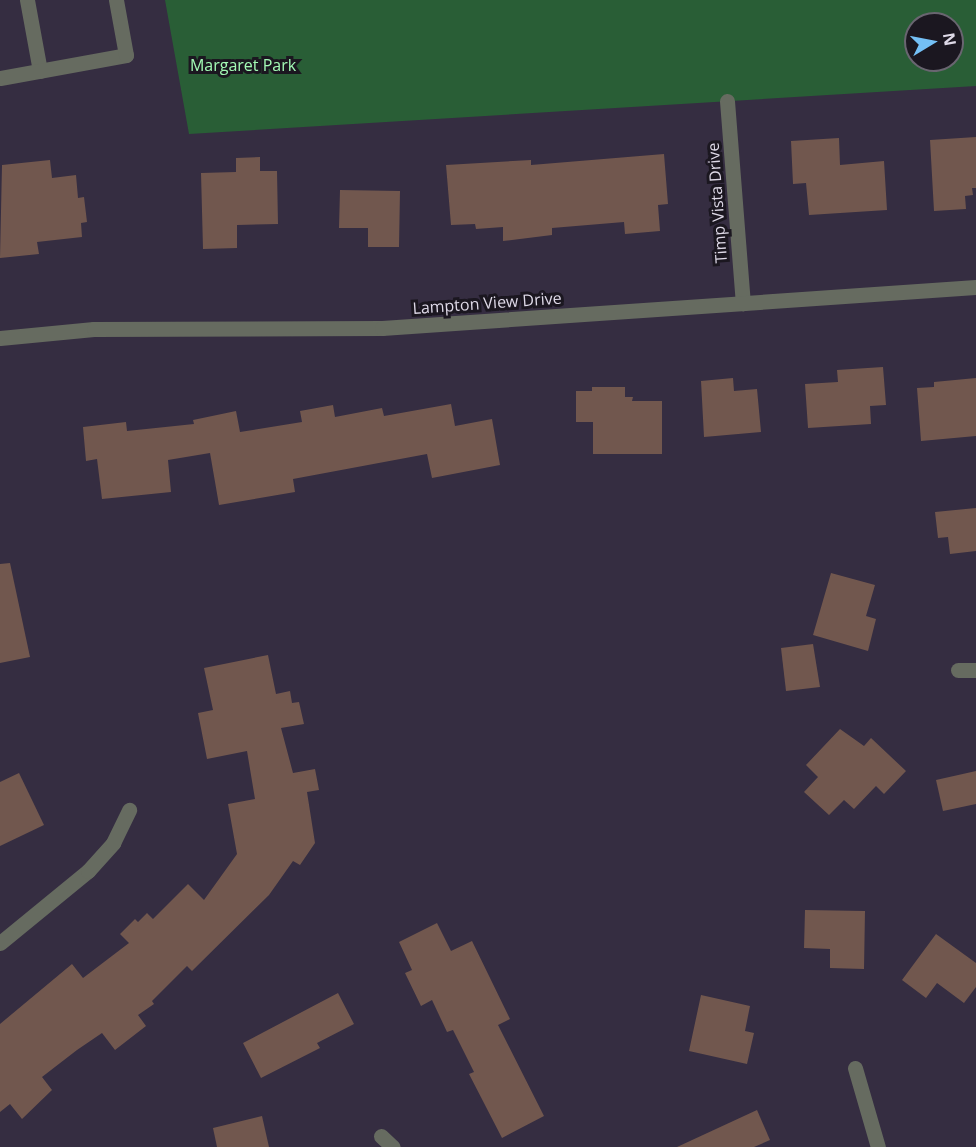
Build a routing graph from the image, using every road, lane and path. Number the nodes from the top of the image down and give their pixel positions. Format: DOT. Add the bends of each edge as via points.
graph roads {
  1 [pos="27,0"];
  2 [pos="116,0"];
  3 [pos="40,71"];
  4 [pos="0,78"];
  5 [pos="727,101"];
  6 [pos="976,287"];
  7 [pos="743,303"];
  8 [pos="0,338"];
  9 [pos="958,670"];
  10 [pos="976,670"];
  11 [pos="129,810"];
  12 [pos="0,943"];
  13 [pos="855,1068"];
  14 [pos="381,1136"];
  15 [pos="393,1147"];
  16 [pos="878,1147"];
  1 -- 3 [label="street"];
  2 -- 3 [label="street" via="126,55"];
  3 -- 4 [label="street"];
  5 -- 7 [label="street, Timp Vista Drive"];
  6 -- 7 [label="street, Lampton View Drive"];
  7 -- 8 [label="street, Lampton View Drive" via="381,328 94,329"];
  9 -- 10 [label="street"];
  11 -- 12 [label="street" via="113,843 88,871"];
  13 -- 16 [label="street"];
  14 -- 15 [label="street"];
}
